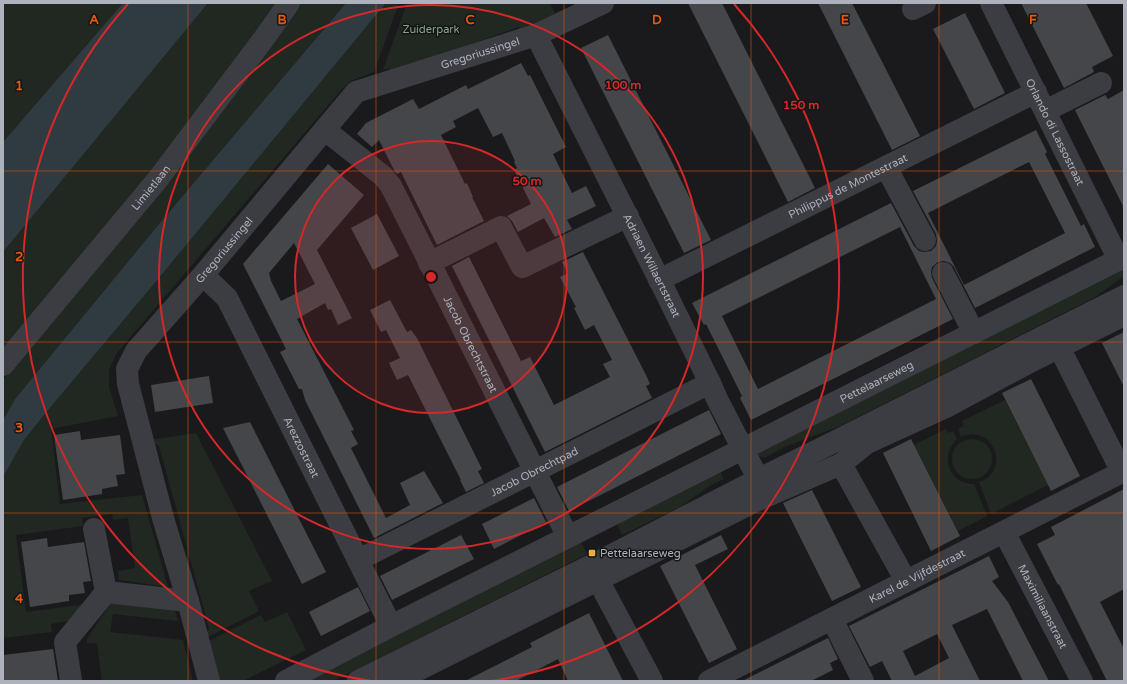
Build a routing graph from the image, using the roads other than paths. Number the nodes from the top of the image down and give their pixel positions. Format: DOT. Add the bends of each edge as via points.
graph roads {
  1 [pos="289,3"];
  2 [pos="603,3"];
  3 [pos="991,3"];
  4 [pos="536,35"];
  5 [pos="1101,83"];
  6 [pos="1040,102"];
  7 [pos="325,130"];
  8 [pos="886,167"];
  9 [pos="628,216"];
  10 [pos="924,240"];
  11 [pos="1121,259"];
  12 [pos="429,263"];
  13 [pos="943,273"];
  14 [pos="203,275"];
  15 [pos="659,280"];
  16 [pos="1124,296"];
  17 [pos="1124,315"];
  18 [pos="974,333"];
  19 [pos="1059,347"];
  20 [pos="3,365"];
  21 [pos="710,383"];
  22 [pos="744,449"];
  23 [pos="841,464"];
  24 [pos="534,471"];
  25 [pos="1123,471"];
  26 [pos="763,488"];
  27 [pos="94,529"];
  28 [pos="1004,532"];
  29 [pos="568,537"];
  30 [pos="358,560"];
  31 [pos="598,580"];
  32 [pos="906,581"];
  33 [pos="106,592"];
  34 [pos="188,601"];
  35 [pos="832,619"];
  36 [pos="391,626"];
  37 [pos="71,681"];
  38 [pos="209,681"];
  39 [pos="286,681"];
  40 [pos="358,681"];
  41 [pos="396,681"];
  42 [pos="652,681"];
  43 [pos="709,681"];
  44 [pos="863,681"];
  45 [pos="1082,681"];
  1 -- 20 [label="street, Limietlaan" via="158,179"];
  2 -- 4 [label="street, Gregoriussingel"];
  3 -- 6 [label="street, Orlando di Lassostraat"];
  4 -- 7 [label="street, Gregoriussingel" via="356,92"];
  4 -- 9 [label="street, Adriaen Willaertstraat"];
  5 -- 6 [label="street, Philippus de Montestraat"];
  6 -- 8 [label="street, Philippus de Montestraat"];
  6 -- 11 [label="street, Orlando di Lassostraat"];
  7 -- 12 [label="street, Jacob Obrechtstraat" via="383,176 391,186"];
  7 -- 14 [label="street, Gregoriussingel"];
  8 -- 10 [label="street"];
  8 -- 15 [label="street, Philippus de Montestraat"];
  9 -- 12 [label="street" via="522,266 501,227"];
  9 -- 15 [label="street, Adriaen Willaertstraat"];
  11 -- 18 [label="street, Pettelaarseweg"];
  12 -- 24 [label="street, Jacob Obrechtstraat"];
  13 -- 18 [label="street"];
  14 -- 30 [label="street, Arezzostraat" via="227,298"];
  14 -- 34 [label="street, Gregoriussingel" via="136,351 127,369 128,384 163,518"];
  15 -- 21 [label="street, Adriaen Willaertstraat"];
  16 -- 26 [label="street" via="848,435"];
  17 -- 19 [label="street"];
  18 -- 22 [label="street, Pettelaarseweg"];
  19 -- 23 [label="street" via="946,407 867,443"];
  19 -- 25 [label="street"];
  21 -- 22 [label="street, Adriaen Willaertstraat"];
  21 -- 24 [label="street, Jacob Obrechtpad"];
  22 -- 26 [label="street, Adriaen Willaertstraat"];
  22 -- 29 [label="street, Pettelaarseweg"];
  23 -- 26 [label="street"];
  23 -- 32 [label="street"];
  24 -- 29 [label="street, Jacob Obrechtstraat"];
  24 -- 30 [label="street, Jacob Obrechtpad"];
  25 -- 28 [label="street, Karel de Vijfdestraat"];
  26 -- 31 [label="street" via="697,530"];
  26 -- 40 [label="street" via="596,563"];
  27 -- 33 [label="street"];
  28 -- 32 [label="street, Karel de Vijfdestraat"];
  28 -- 45 [label="street, Maximiliaanstraat"];
  29 -- 36 [label="street, Pettelaarseweg"];
  30 -- 36 [label="street, Arezzostraat"];
  31 -- 41 [label="street"];
  31 -- 42 [label="street"];
  32 -- 35 [label="street, Karel de Vijfdestraat"];
  33 -- 34 [label="street"];
  33 -- 37 [label="street" via="65,642"];
  34 -- 38 [label="street, Gregoriussingel"];
  35 -- 43 [label="street, Karel de Vijfdestraat"];
  35 -- 44 [label="street"];
  36 -- 39 [label="street, Pettelaarseweg"];
}
